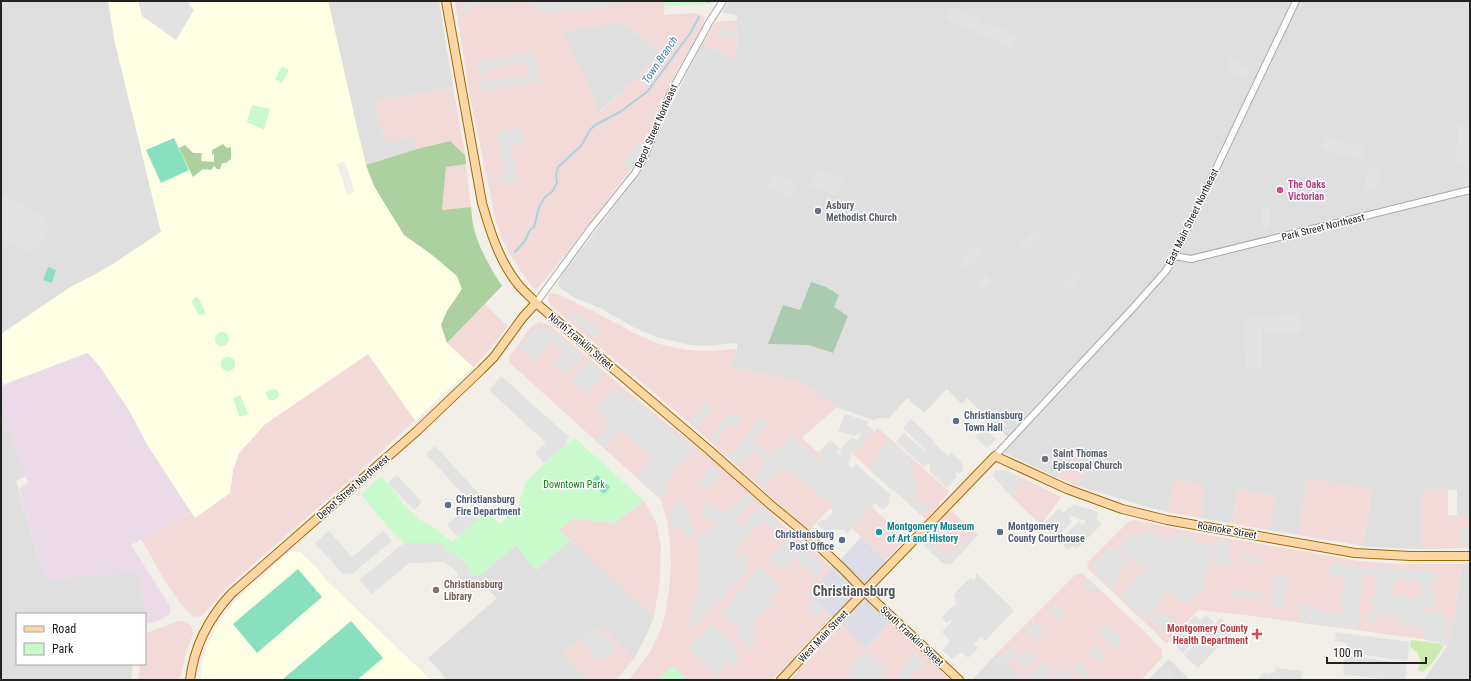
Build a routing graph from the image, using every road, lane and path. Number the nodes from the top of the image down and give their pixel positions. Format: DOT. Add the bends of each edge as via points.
graph roads {
  1 [pos="446,1"];
  2 [pos="723,1"];
  3 [pos="1296,1"];
  4 [pos="1470,190"];
  5 [pos="1174,256"];
  6 [pos="536,303"];
  7 [pos="995,456"];
  8 [pos="1470,556"];
  9 [pos="865,592"];
  10 [pos="190,680"];
  11 [pos="781,680"];
  12 [pos="959,680"];
  1 -- 6 [label="main road, North Franklin Street" via="477,177 489,228 512,276"];
  2 -- 6 [label="street, Depot Street Northeast" via="671,92 644,158 635,173"];
  3 -- 5 [label="street, East Main Street Northeast"];
  4 -- 5 [label="street, Park Street Northeast" via="1191,258"];
  5 -- 7 [label="street, East Main Street Northeast" via="1165,272 1132,309"];
  6 -- 9 [label="main road, North Franklin Street" via="806,534"];
  6 -- 10 [label="main road, Depot Street Northwest" via="481,370 417,431 219,606 203,631"];
  7 -- 8 [label="main road, Roanoke Street" via="1067,490 1122,509 1167,520 1361,553"];
  7 -- 9 [label="main road, West Main Street"];
  9 -- 11 [label="main road, West Main Street"];
  9 -- 12 [label="main road, South Franklin Street"];
}
